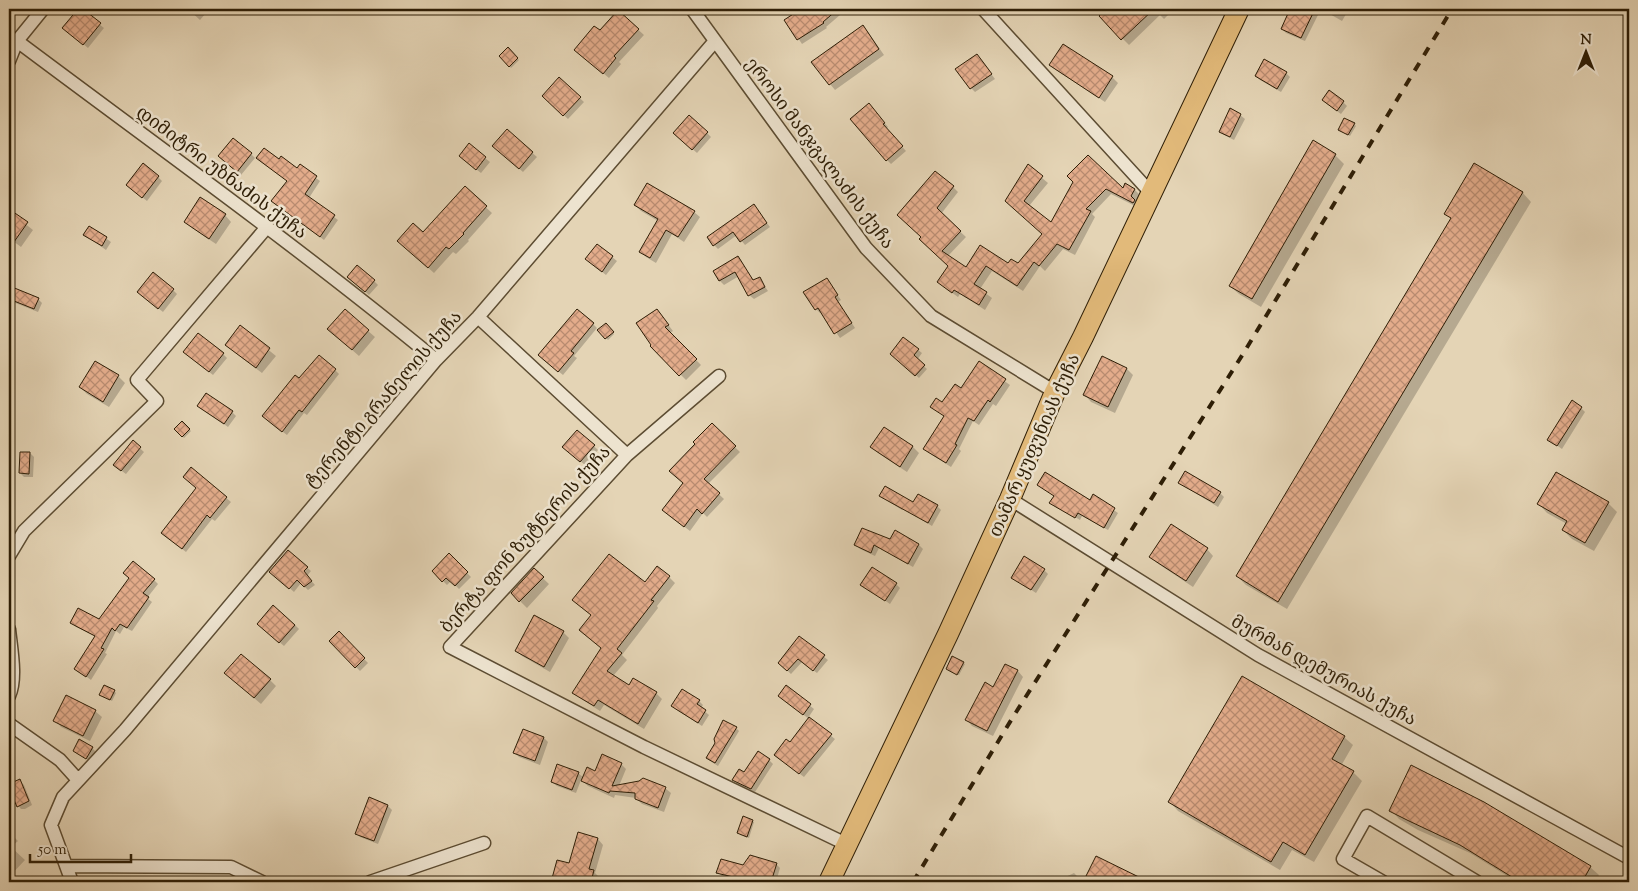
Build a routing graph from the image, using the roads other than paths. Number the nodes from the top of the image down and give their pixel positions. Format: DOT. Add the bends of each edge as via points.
graph roads {
  1 [pos="43,9"];
  2 [pos="692,9"];
  3 [pos="983,9"];
  4 [pos="1239,9"];
  5 [pos="17,41"];
  6 [pos="715,41"];
  7 [pos="9,61"];
  8 [pos="1151,193"];
  9 [pos="267,228"];
  10 [pos="478,317"];
  11 [pos="436,360"];
  12 [pos="719,376"];
  13 [pos="1055,392"];
  14 [pos="627,455"];
  15 [pos="1010,499"];
  16 [pos="9,556"];
  17 [pos="9,629"];
  18 [pos="9,696"];
  19 [pos="9,724"];
  20 [pos="78,780"];
  21 [pos="484,843"];
  22 [pos="846,844"];
  23 [pos="1629,858"];
  24 [pos="66,866"];
  25 [pos="72,882"];
  26 [pos="262,882"];
  27 [pos="370,882"];
  28 [pos="829,882"];
  29 [pos="1383,882"];
  30 [pos="1478,882"];
  1 -- 5 [label="street"];
  2 -- 6 [label="street, ეროსი მანჯგალაძის ქუჩა"];
  3 -- 8 [label="street"];
  4 -- 8 [label="main road, თამარ ყუფუნიას ქუჩა"];
  5 -- 7 [label="street"];
  5 -- 9 [label="street, დიმიტრი უზნაძის ქუჩა"];
  6 -- 10 [label="street, ტერენტი გრანელის ქუჩა"];
  6 -- 13 [label="street, ეროსი მანჯგალაძის ქუჩა" via="866,248 931,316"];
  8 -- 13 [label="main road, თამარ ყუფუნიას ქუჩა"];
  9 -- 11 [label="street, დიმიტრი უზნაძის ქუჩა"];
  9 -- 16 [label="street" via="137,380 158,401 24,531"];
  10 -- 11 [label="street, ტერენტი გრანელის ქუჩა"];
  10 -- 14 [label="street, ბერტა ფონ ზუტნერის ქუჩა"];
  11 -- 20 [label="street, ტერენტი გრანელის ქუჩა" via="125,730"];
  12 -- 14 [label="street"];
  13 -- 15 [label="main road, თამარ ყუფუნიას ქუჩა"];
  14 -- 22 [label="street, ბერტა ფონ ზუტნერის ქუჩა" via="450,647 644,748"];
  15 -- 22 [label="main road, თამარ ყუფუნიას ქუჩა"];
  15 -- 23 [label="street, მურმან დემურიას ქუჩა" via="1258,655"];
  17 -- 18 [label="street" via="12,663"];
  19 -- 20 [label="street" via="60,760"];
  20 -- 24 [label="street, ტერენტი გრანელის ქუჩა" via="63,797 51,825"];
  21 -- 27 [label="street"];
  22 -- 28 [label="main road, თამარ ყუფუნიას ქუჩა"];
  24 -- 25 [label="street, ტერენტი გრანელის ქუჩა"];
  24 -- 26 [label="street" via="231,867"];
  29 -- 30 [label="street" via="1343,859 1367,816"];
}
